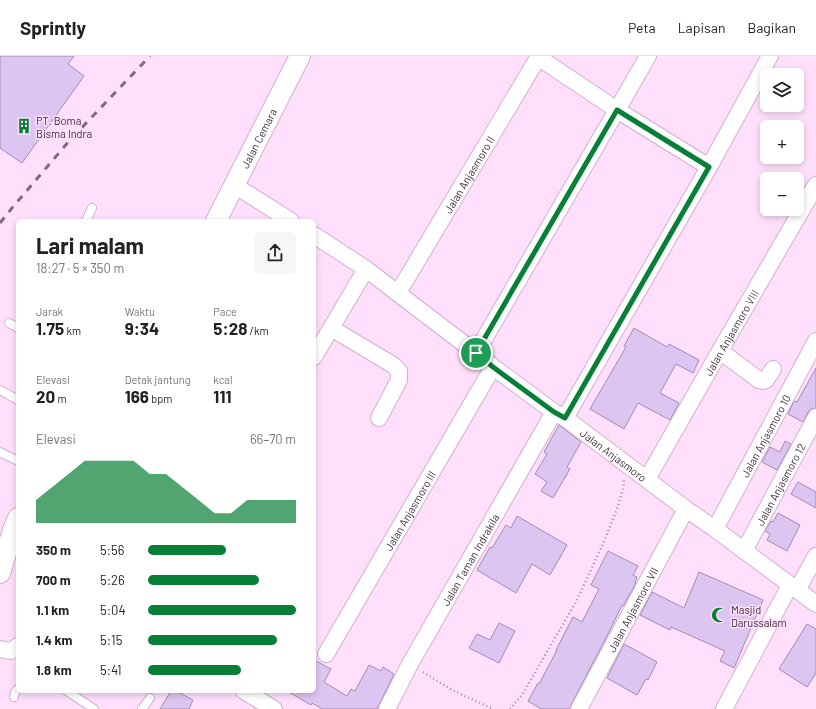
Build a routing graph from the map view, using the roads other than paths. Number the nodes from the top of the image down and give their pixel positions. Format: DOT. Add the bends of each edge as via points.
graph roads {
  1 [pos="300,56"];
  2 [pos="648,56"];
  3 [pos="770,56"];
  4 [pos="538,57"];
  5 [pos="617,110"];
  6 [pos="709,167"];
  7 [pos="234,185"];
  8 [pos="816,185"];
  9 [pos="92,208"];
  10 [pos="87,219"];
  11 [pos="217,219"];
  12 [pos="288,219"];
  13 [pos="316,236"];
  14 [pos="366,269"];
  15 [pos="398,293"];
  16 [pos="9,323"];
  17 [pos="16,327"];
  18 [pos="331,328"];
  19 [pos="816,341"];
  20 [pos="720,350"];
  21 [pos="476,353"];
  22 [pos="316,354"];
  23 [pos="493,367"];
  24 [pos="773,369"];
  25 [pos="0,390"];
  26 [pos="16,399"];
  27 [pos="559,415"];
  28 [pos="816,417"];
  29 [pos="379,418"];
  30 [pos="0,452"];
  31 [pos="16,460"];
  32 [pos="647,480"];
  33 [pos="686,509"];
  34 [pos="16,523"];
  35 [pos="715,529"];
  36 [pos="744,551"];
  37 [pos="816,556"];
  38 [pos="0,573"];
  39 [pos="794,588"];
  40 [pos="816,604"];
  41 [pos="326,654"];
  42 [pos="16,691"];
  43 [pos="70,693"];
  44 [pos="247,693"];
  45 [pos="14,697"];
  46 [pos="150,698"];
  47 [pos="94,709"];
  48 [pos="142,709"];
  49 [pos="274,709"];
  50 [pos="387,709"];
  51 [pos="579,709"];
  52 [pos="724,709"];
  1 -- 7 [label="street, Jalan Cemara"];
  2 -- 5 [label="street"];
  3 -- 6 [label="street, Jalan Taman Indrakila"];
  4 -- 5 [label="street"];
  4 -- 15 [label="street, Jalan Anjasmoro II"];
  5 -- 6 [label="street"];
  5 -- 21 [label="street"];
  6 -- 27 [label="street, Jalan Taman Indrakila"];
  7 -- 11 [label="street, Jalan Cemara"];
  7 -- 12 [label="street"];
  8 -- 20 [label="street, Jalan Anjasmoro VIII"];
  9 -- 10 [label="lane"];
  13 -- 14 [label="street, Jalan Anjasmoro"];
  14 -- 15 [label="street, Jalan Anjasmoro"];
  14 -- 18 [label="street"];
  15 -- 21 [label="street, Jalan Anjasmoro"];
  16 -- 17 [label="lane"];
  18 -- 22 [label="street"];
  18 -- 29 [label="street" via="399,371 399,380"];
  19 -- 35 [label="street, Jalan Anjasmoro 10"];
  20 -- 24 [label="street" via="759,380 766,380"];
  20 -- 32 [label="street, Jalan Anjasmoro VIII"];
  21 -- 23 [label="street, Jalan Anjasmoro"];
  23 -- 27 [label="street, Jalan Anjasmoro"];
  23 -- 41 [label="street, Jalan Anjasmoro III"];
  25 -- 26 [label="lane"];
  27 -- 32 [label="street, Jalan Anjasmoro"];
  27 -- 50 [label="street, Jalan Taman Indrakila" via="410,664"];
  28 -- 36 [label="street, Jalan Anjasmoro 12"];
  30 -- 31 [label="lane"];
  32 -- 33 [label="street, Jalan Anjasmoro"];
  33 -- 35 [label="street, Jalan Anjasmoro"];
  33 -- 51 [label="street, Jalan Anjasmoro VII"];
  34 -- 38 [label="street"];
  35 -- 36 [label="street, Jalan Anjasmoro"];
  36 -- 39 [label="street, Jalan Anjasmoro"];
  37 -- 39 [label="street"];
  39 -- 40 [label="street, Jalan Anjasmoro"];
  39 -- 52 [label="street"];
  42 -- 45 [label="lane"];
  43 -- 47 [label="lane"];
  44 -- 49 [label="street"];
  46 -- 48 [label="lane"];
}
